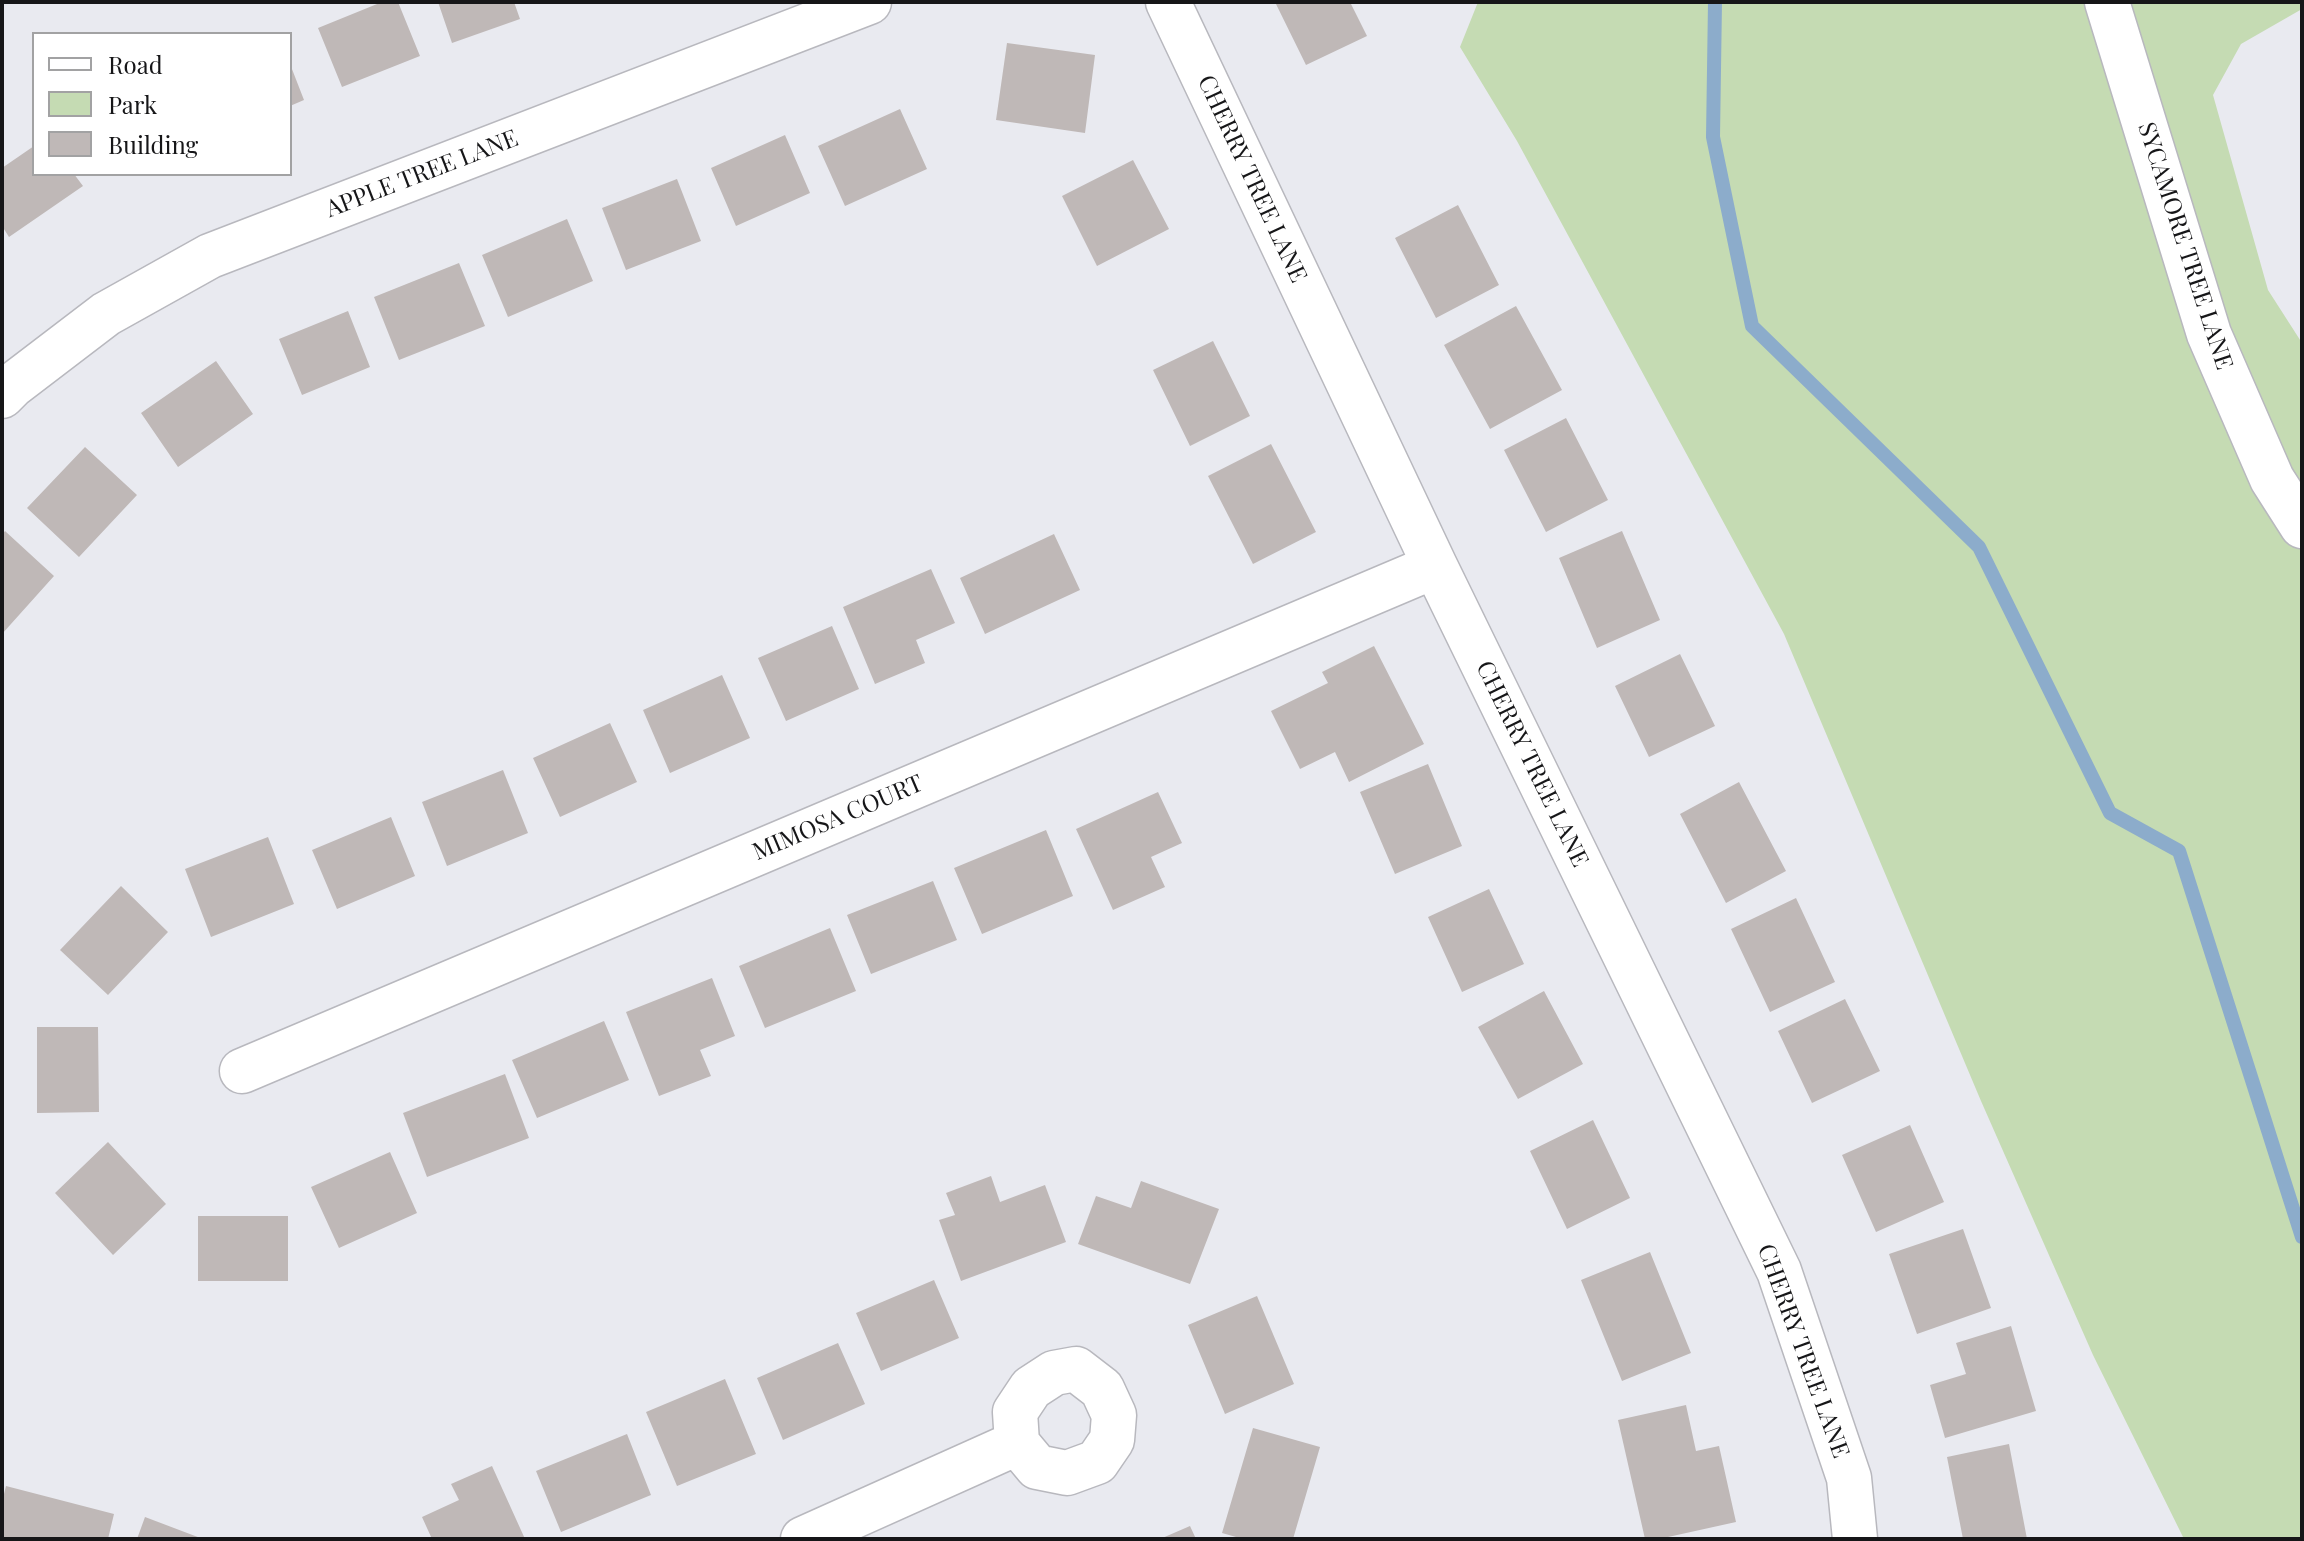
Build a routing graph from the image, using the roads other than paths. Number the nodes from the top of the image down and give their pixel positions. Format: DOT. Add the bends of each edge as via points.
graph roads {
  1 [pos="869,2"];
  2 [pos="1168,2"];
  3 [pos="2107,2"];
  4 [pos="2,396"];
  5 [pos="2302,526"];
  6 [pos="1435,566"];
  7 [pos="242,1071"];
  8 [pos="1017,1443"];
  9 [pos="803,1539"];
  10 [pos="1855,1539"];
  1 -- 4 [label="street, APPLE TREE LANE" via="210,256 106,314"];
  2 -- 6 [label="street, CHERRY TREE LANE"];
  3 -- 5 [label="street, SYCAMORE TREE LANE" via="2209,334 2272,479"];
  6 -- 7 [label="street, MIMOSA COURT"];
  6 -- 10 [label="street, CHERRY TREE LANE" via="1779,1271 1849,1478"];
  8 -- 9 [label="street"];
}
